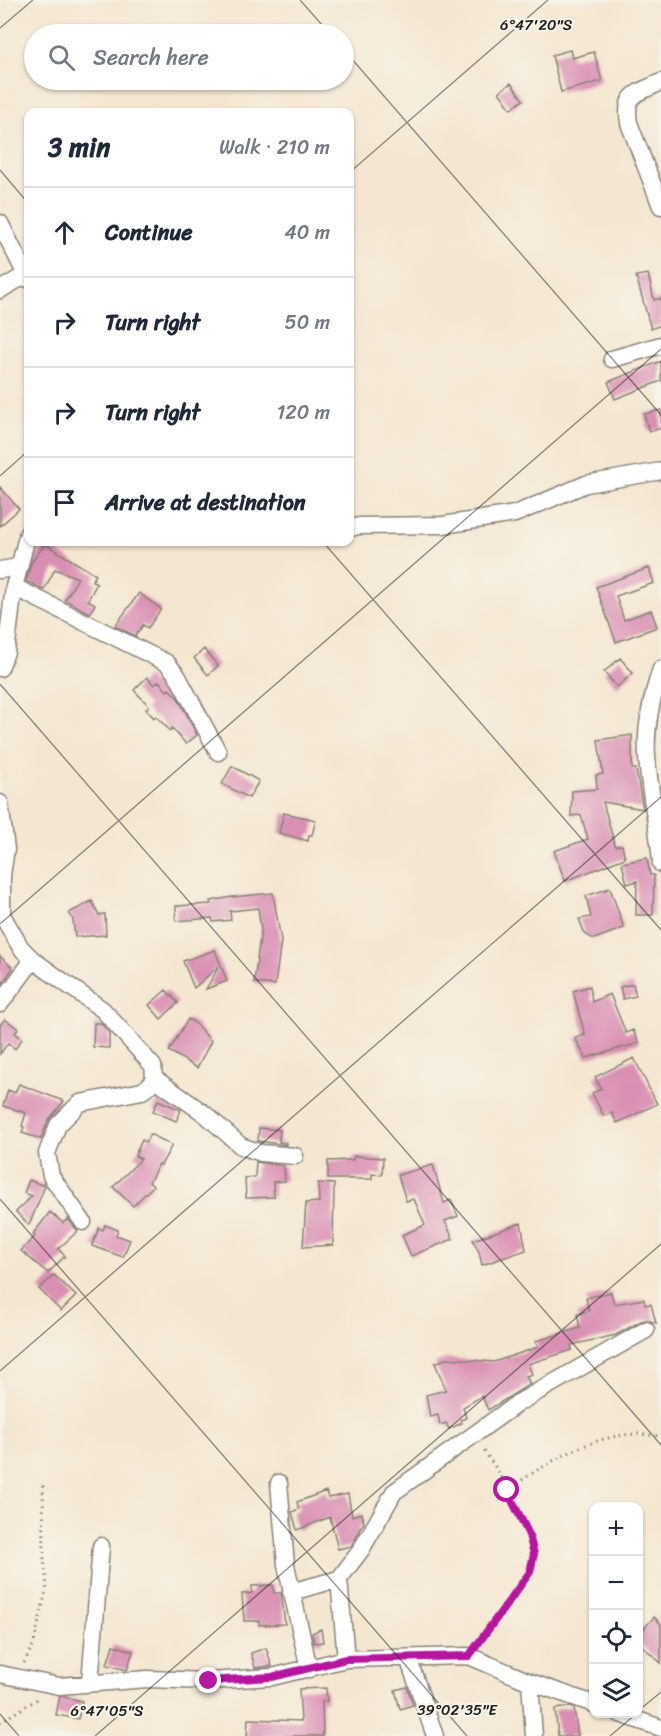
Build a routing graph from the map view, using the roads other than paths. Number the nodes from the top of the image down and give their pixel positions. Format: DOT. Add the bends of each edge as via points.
graph roads {
  1 [pos="661,82"];
  2 [pos="661,206"];
  3 [pos="0,224"];
  4 [pos="24,269"];
  5 [pos="24,278"];
  6 [pos="0,290"];
  7 [pos="661,345"];
  8 [pos="612,359"];
  9 [pos="661,471"];
  10 [pos="354,527"];
  11 [pos="24,546"];
  12 [pos="18,567"];
  13 [pos="0,570"];
  14 [pos="14,587"];
  15 [pos="0,668"];
  16 [pos="661,669"];
  17 [pos="218,752"];
  18 [pos="0,803"];
  19 [pos="661,846"];
  20 [pos="661,864"];
  21 [pos="33,960"];
  22 [pos="0,1004"];
  23 [pos="154,1078"];
  24 [pos="295,1156"];
  25 [pos="83,1222"];
  26 [pos="646,1330"];
  27 [pos="279,1483"];
  28 [pos="101,1546"];
  29 [pos="339,1579"];
  30 [pos="291,1592"];
  31 [pos="408,1658"];
  32 [pos="346,1659"];
  33 [pos="309,1669"];
  34 [pos="8,1676"];
  35 [pos="530,1682"];
  36 [pos="90,1683"];
  37 [pos="589,1702"];
  38 [pos="634,1718"];
  39 [pos="661,1728"];
  40 [pos="435,1736"];
  41 [pos="534,1736"];
  1 -- 2 [label="street" via="629,99 627,109"];
  3 -- 4 [label="street"];
  5 -- 6 [label="street"];
  7 -- 8 [label="street"];
  9 -- 10 [label="street" via="586,484 515,514 443,525"];
  11 -- 12 [label="street"];
  12 -- 13 [label="street"];
  12 -- 14 [label="street"];
  14 -- 15 [label="street" via="6,652"];
  14 -- 17 [label="street" via="167,663"];
  16 -- 19 [label="street" via="646,756"];
  18 -- 21 [label="street" via="6,849 2,915 21,948"];
  19 -- 20 [label="street"];
  21 -- 22 [label="street"];
  21 -- 23 [label="street" via="103,1010 148,1059"];
  23 -- 24 [label="street" via="205,1114 241,1146 261,1153"];
  23 -- 25 [label="street" via="142,1091 80,1102 58,1125 47,1153 51,1176"];
  26 -- 29 [label="street" via="518,1403 394,1492 361,1550"];
  27 -- 30 [label="street"];
  28 -- 36 [label="street"];
  29 -- 30 [label="street"];
  29 -- 32 [label="street"];
  30 -- 33 [label="street"];
  31 -- 32 [label="street"];
  31 -- 35 [label="street" via="469,1656"];
  31 -- 40 [label="street"];
  32 -- 33 [label="street"];
  33 -- 36 [label="street" via="220,1681 147,1679"];
  34 -- 36 [label="street" via="59,1686"];
  35 -- 37 [label="street"];
  35 -- 41 [label="street"];
  38 -- 39 [label="street"];
}
